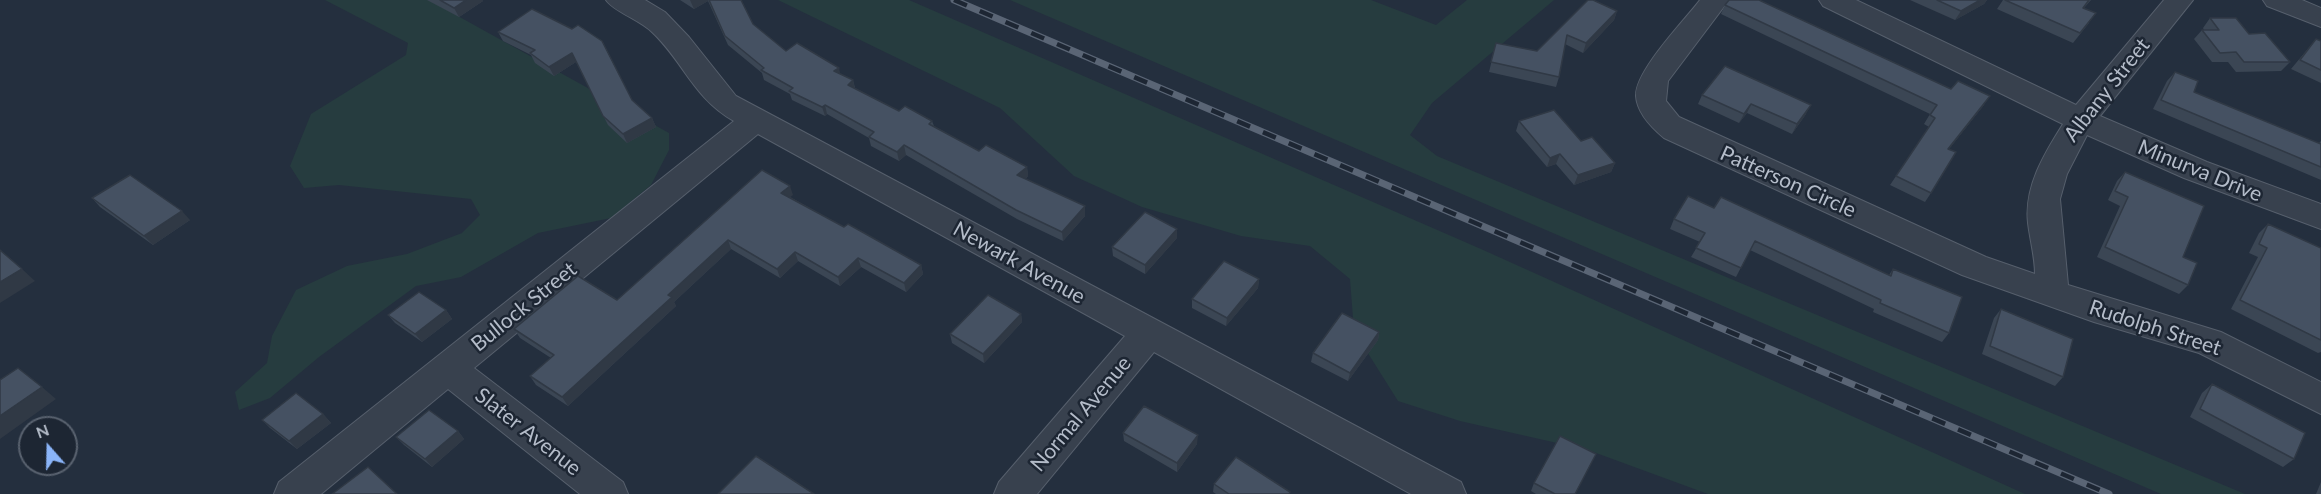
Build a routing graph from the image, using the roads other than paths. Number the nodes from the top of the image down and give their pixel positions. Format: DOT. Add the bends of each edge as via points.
graph roads {
  1 [pos="620,0"];
  2 [pos="1715,0"];
  3 [pos="1833,0"];
  4 [pos="2179,0"];
  5 [pos="2277,0"];
  6 [pos="2321,18"];
  7 [pos="755,120"];
  8 [pos="2080,120"];
  9 [pos="2321,217"];
  10 [pos="2051,294"];
  11 [pos="1148,334"];
  12 [pos="448,369"];
  13 [pos="2321,399"];
  14 [pos="293,494"];
  15 [pos="609,494"];
  16 [pos="1013,494"];
  17 [pos="1447,494"];
  1 -- 7 [label="street, Newark Avenue" via="648,12 665,25 709,87 724,102"];
  2 -- 10 [label="street, Patterson Circle" via="1650,88 1654,110 1663,120 1689,138 1974,266"];
  3 -- 8 [label="street"];
  4 -- 8 [label="street, Albany Street"];
  5 -- 6 [label="street"];
  7 -- 11 [label="street, Newark Avenue"];
  7 -- 12 [label="street, Bullock Street"];
  8 -- 9 [label="street, Minurva Drive" via="2240,190"];
  8 -- 10 [label="street, Albany Street" via="2061,150 2044,200"];
  10 -- 13 [label="street, Rudolph Street" via="2209,342"];
  11 -- 16 [label="street, Normal Avenue"];
  11 -- 17 [label="street, Newark Avenue"];
  12 -- 14 [label="street, Bullock Street"];
  12 -- 15 [label="street, Slater Avenue"];
}
